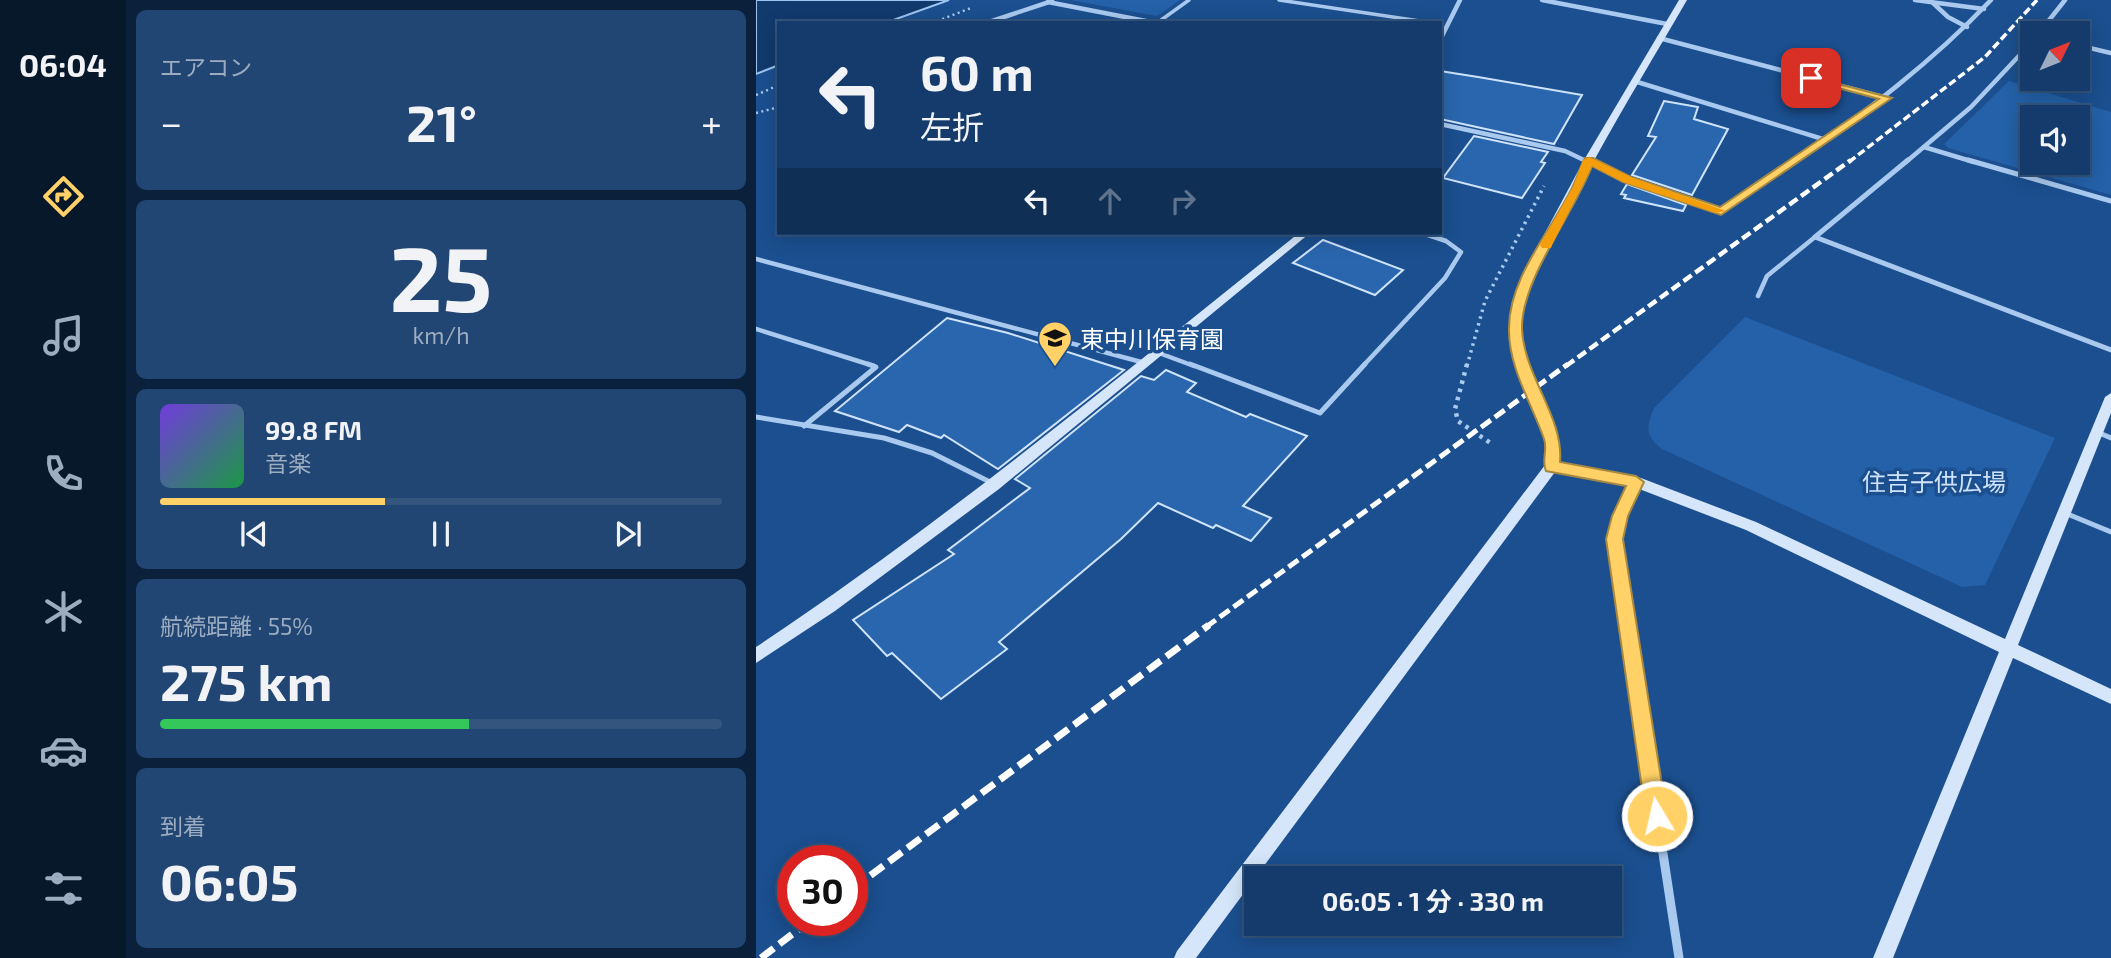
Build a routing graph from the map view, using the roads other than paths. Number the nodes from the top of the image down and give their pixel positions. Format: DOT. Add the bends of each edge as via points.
graph roads {
  1 [pos="1054,0"];
  2 [pos="1189,0"];
  3 [pos="1279,0"];
  4 [pos="1460,0"];
  5 [pos="1542,0"];
  6 [pos="1683,0"];
  7 [pos="1915,0"];
  8 [pos="1991,0"];
  9 [pos="2065,0"];
  10 [pos="1048,2"];
  11 [pos="1933,3"];
  12 [pos="1984,9"];
  13 [pos="992,21"];
  14 [pos="1147,21"];
  15 [pos="1160,21"];
  16 [pos="1420,21"];
  17 [pos="2048,21"];
  18 [pos="1442,24"];
  19 [pos="1667,24"];
  20 [pos="1449,25"];
  21 [pos="1967,27"];
  22 [pos="1442,37"];
  23 [pos="1659,38"];
  24 [pos="2090,49"];
  25 [pos="2111,53"];
  26 [pos="2020,55"];
  27 [pos="1634,80"];
  28 [pos="1887,98"];
  29 [pos="1442,124"];
  30 [pos="1826,140"];
  31 [pos="1924,147"];
  32 [pos="1589,160"];
  33 [pos="2111,201"];
  34 [pos="1303,235"];
  35 [pos="1428,235"];
  36 [pos="1815,237"];
  37 [pos="756,259"];
  38 [pos="1758,296"];
  39 [pos="756,329"];
  40 [pos="2111,350"];
  41 [pos="1158,353"];
  42 [pos="1145,363"];
  43 [pos="2111,397"];
  44 [pos="756,417"];
  45 [pos="804,426"];
  46 [pos="2104,435"];
  47 [pos="1552,467"];
  48 [pos="1636,482"];
  49 [pos="994,485"];
  50 [pos="2064,512"];
  51 [pos="2111,532"];
  52 [pos="2009,648"];
  53 [pos="756,656"];
  54 [pos="2111,697"];
  55 [pos="1184,958"];
  56 [pos="1679,958"];
  57 [pos="1883,958"];
  1 -- 10 [label="street"];
  2 -- 15 [label="lane"];
  3 -- 16 [label="lane"];
  4 -- 20 [label="street"];
  5 -- 19 [label="street"];
  6 -- 19 [label="street"];
  7 -- 11 [label="street"];
  8 -- 12 [label="street"];
  9 -- 17 [label="street"];
  10 -- 13 [label="street"];
  10 -- 14 [label="street"];
  11 -- 12 [label="street"];
  11 -- 21 [label="street"];
  12 -- 21 [label="street"];
  18 -- 20 [label="lane"];
  19 -- 23 [label="street"];
  20 -- 22 [label="street"];
  21 -- 28 [label="street"];
  23 -- 27 [label="street"];
  23 -- 28 [label="street"];
  24 -- 25 [label="street"];
  26 -- 31 [label="street" via="1971,107"];
  27 -- 30 [label="street"];
  27 -- 32 [label="street"];
  28 -- 30 [label="street"];
  29 -- 32 [label="street" via="1565,150"];
  30 -- 32 [label="street" via="1721,211 1627,179"];
  31 -- 33 [label="street"];
  31 -- 36 [label="street"];
  32 -- 47 [label="street" via="1528,278 1518,309 1519,349 1554,443"];
  34 -- 41 [label="street"];
  35 -- 41 [label="lane" via="1461,252 1445,278 1320,413"];
  36 -- 38 [label="lane" via="1767,276"];
  36 -- 40 [label="street"];
  37 -- 42 [label="lane"];
  39 -- 45 [label="lane" via="876,367"];
  41 -- 42 [label="street"];
  42 -- 49 [label="street"];
  43 -- 46 [label="street"];
  44 -- 45 [label="lane"];
  45 -- 49 [label="lane" via="884,438 932,453"];
  46 -- 50 [label="street"];
  47 -- 48 [label="street"];
  47 -- 55 [label="street"];
  48 -- 52 [label="street" via="1751,526"];
  48 -- 56 [label="street" via="1615,539"];
  49 -- 53 [label="street"];
  50 -- 51 [label="lane"];
  50 -- 52 [label="street"];
  52 -- 54 [label="street"];
  52 -- 57 [label="street"];
}
